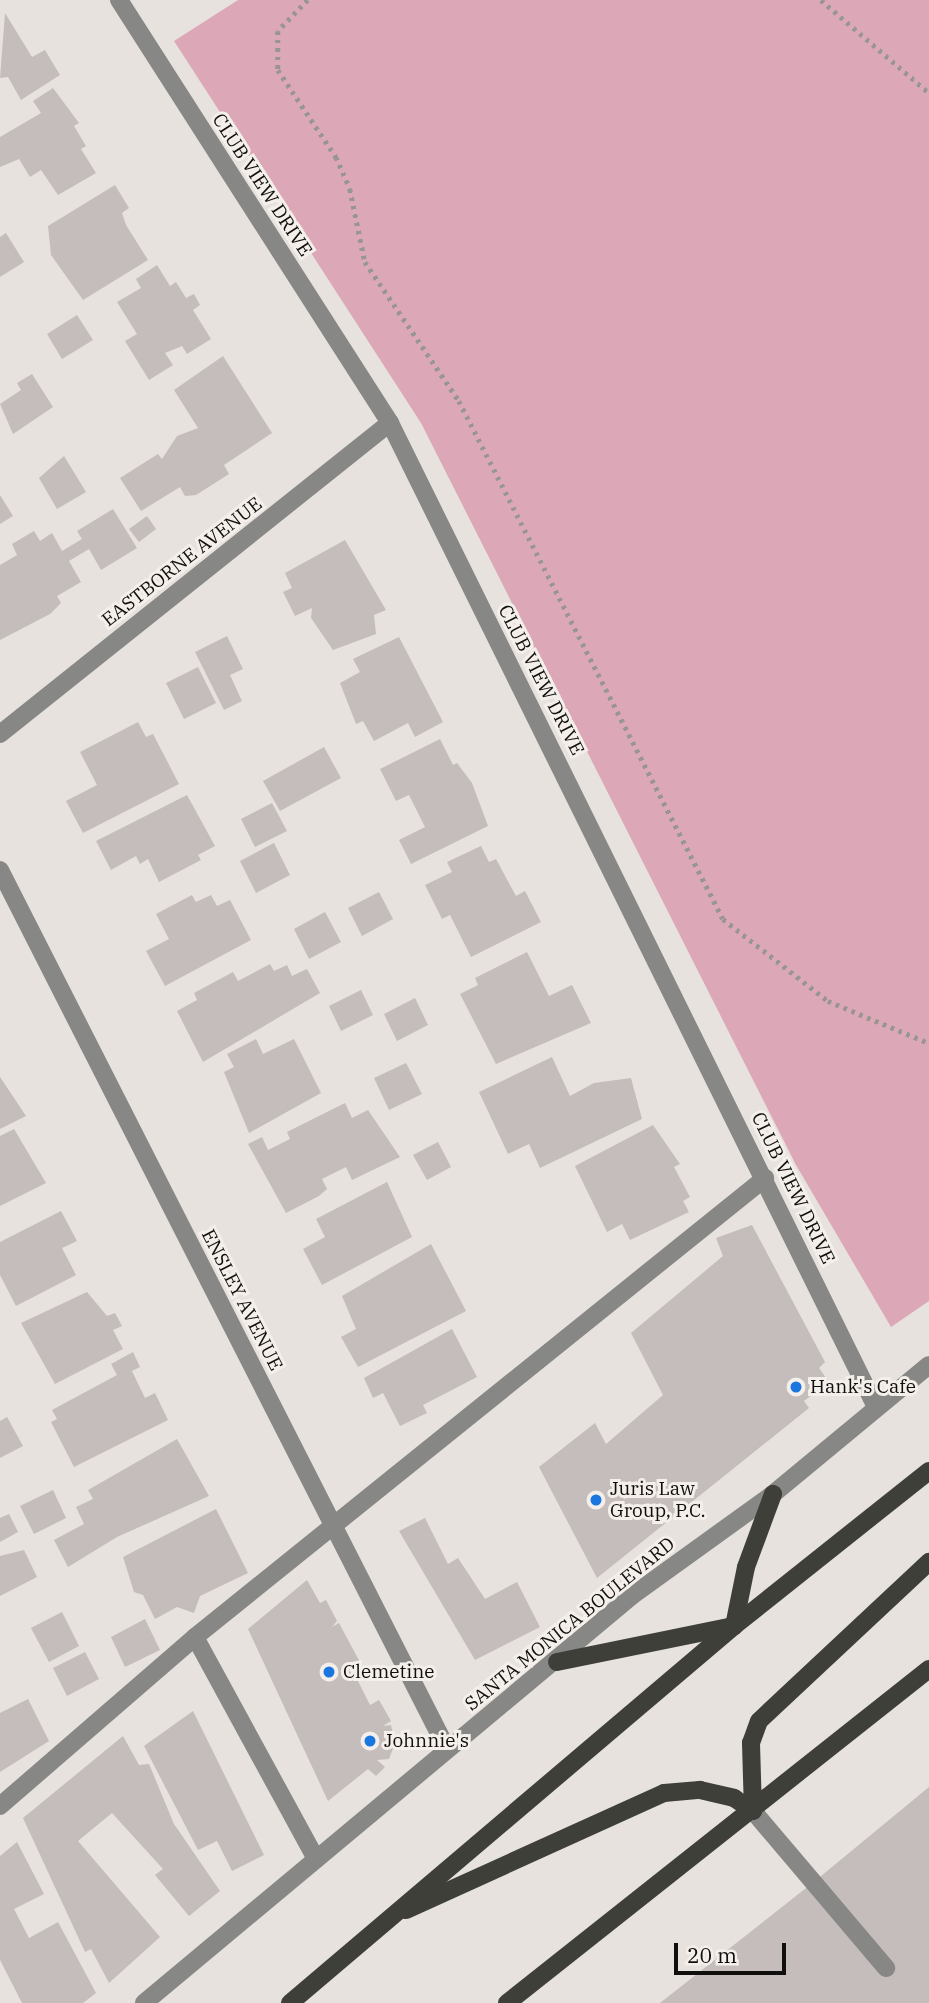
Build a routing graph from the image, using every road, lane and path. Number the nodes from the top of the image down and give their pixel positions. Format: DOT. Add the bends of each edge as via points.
graph roads {
  1 [pos="119,0"];
  2 [pos="308,0"];
  3 [pos="821,0"];
  4 [pos="929,93"];
  5 [pos="390,423"];
  6 [pos="0,734"];
  7 [pos="0,870"];
  8 [pos="929,1043"];
  9 [pos="765,1178"];
  10 [pos="929,1365"];
  11 [pos="876,1407"];
  12 [pos="929,1471"];
  13 [pos="772,1494"];
  14 [pos="334,1529"];
  15 [pos="929,1562"];
  16 [pos="734,1626"];
  17 [pos="195,1637"];
  18 [pos="557,1662"];
  19 [pos="929,1669"];
  20 [pos="447,1749"];
  21 [pos="0,1806"];
  22 [pos="753,1811"];
  23 [pos="316,1858"];
  24 [pos="382,1921"];
  25 [pos="886,1968"];
  26 [pos="298,1999"];
  27 [pos="144,2003"];
  28 [pos="507,2003"];
  1 -- 5 [label="street, CLUB VIEW DRIVE"];
  2 -- 8 [label="path" via="278,31 278,70 336,157 350,189 365,262 459,401 723,919 828,1002"];
  3 -- 4 [label="path"];
  5 -- 6 [label="street, EASTBORNE AVENUE"];
  5 -- 9 [label="street, CLUB VIEW DRIVE"];
  7 -- 14 [label="street, ENSLEY AVENUE"];
  9 -- 11 [label="street, CLUB VIEW DRIVE"];
  9 -- 14 [label="street"];
  10 -- 11 [label="street, SANTA MONICA BOULEVARD"];
  11 -- 13 [label="street, SANTA MONICA BOULEVARD"];
  12 -- 16 [label="main road"];
  13 -- 16 [label="main road" via="746,1567"];
  13 -- 18 [label="street, SANTA MONICA BOULEVARD" via="634,1595"];
  14 -- 17 [label="street"];
  14 -- 20 [label="street, ENSLEY AVENUE"];
  15 -- 22 [label="main road" via="759,1721 751,1743"];
  16 -- 18 [label="main road"];
  16 -- 24 [label="main road"];
  17 -- 21 [label="street"];
  17 -- 23 [label="street"];
  18 -- 20 [label="street, SANTA MONICA BOULEVARD"];
  19 -- 22 [label="main road"];
  20 -- 23 [label="street, SANTA MONICA BOULEVARD"];
  22 -- 24 [label="main road" via="734,1798 700,1790 664,1793"];
  22 -- 25 [label="street"];
  22 -- 28 [label="main road"];
  23 -- 27 [label="street, SANTA MONICA BOULEVARD"];
  24 -- 26 [label="main road"];
}
